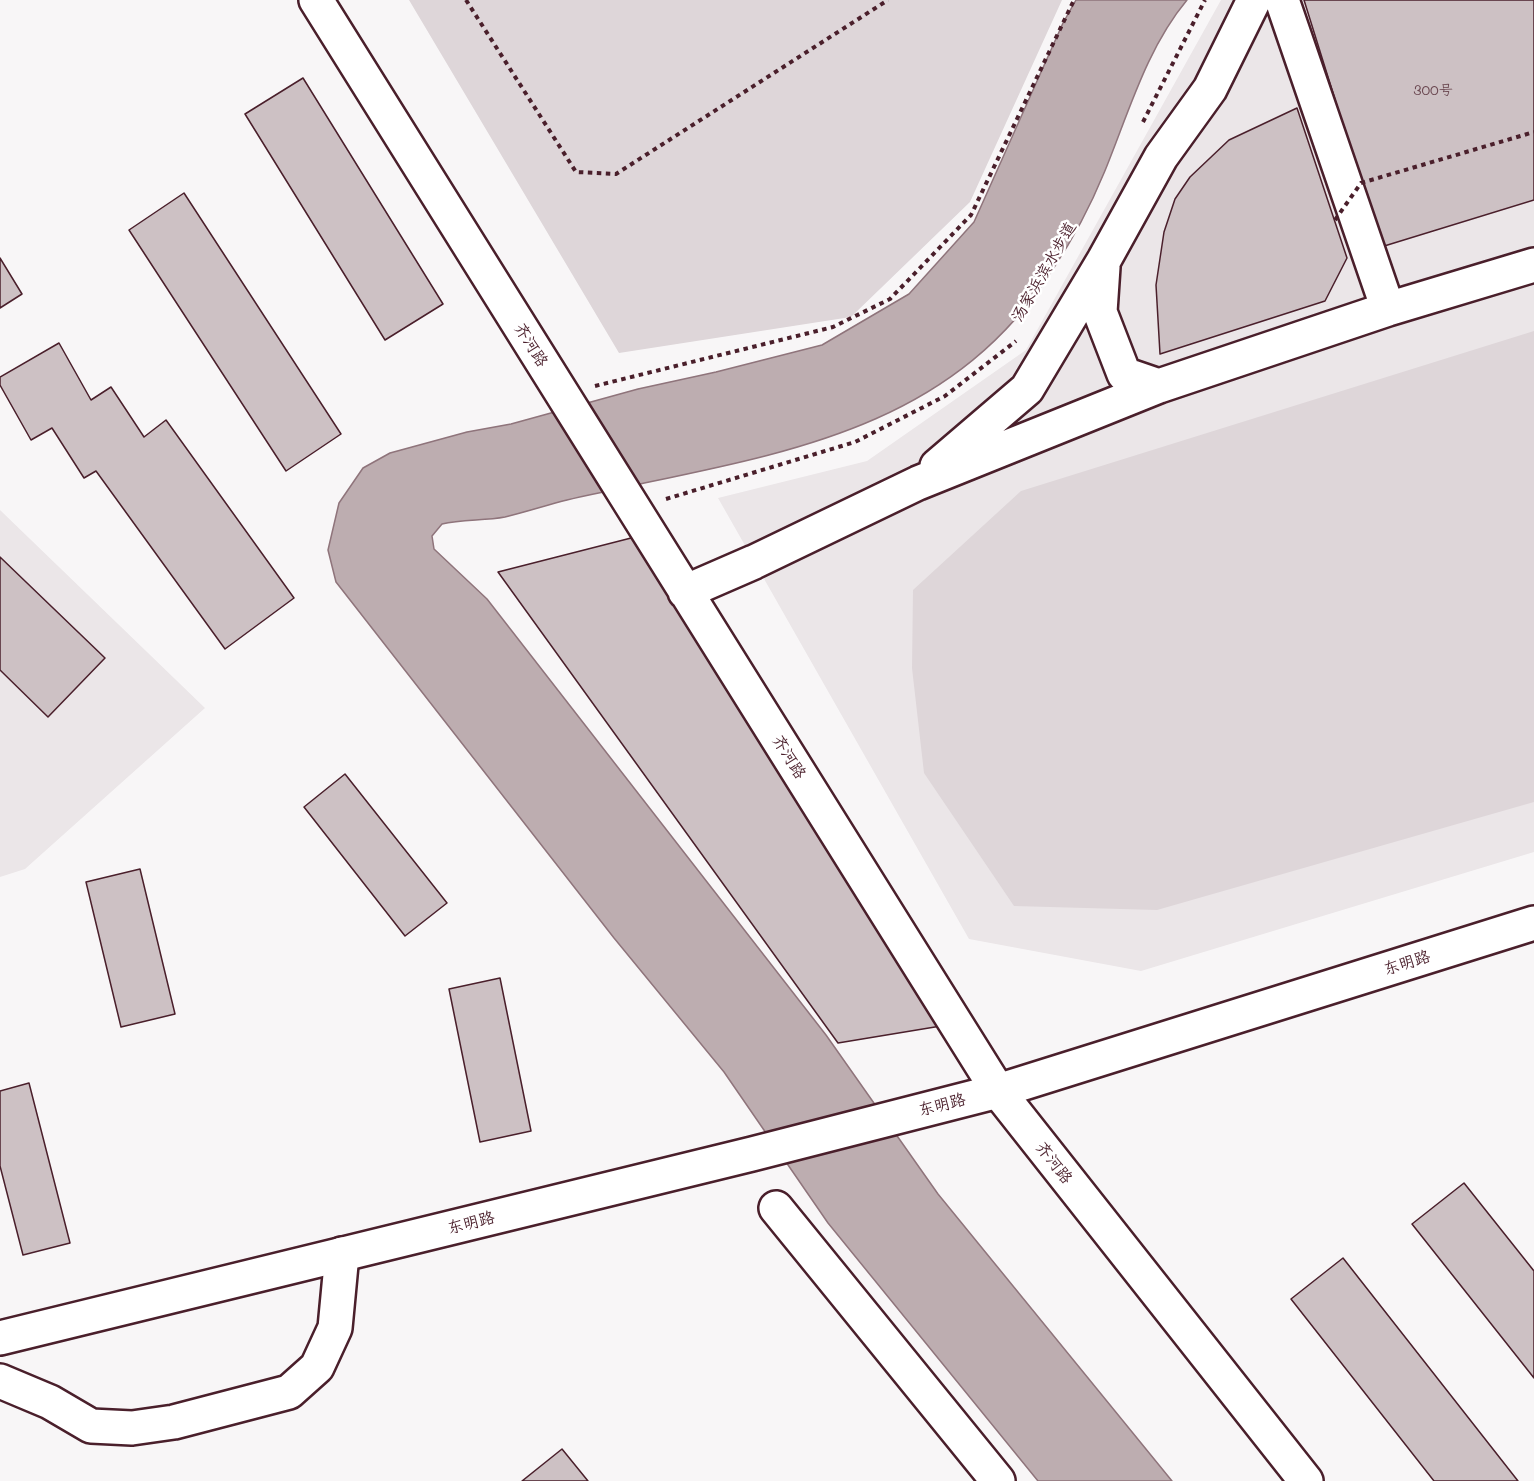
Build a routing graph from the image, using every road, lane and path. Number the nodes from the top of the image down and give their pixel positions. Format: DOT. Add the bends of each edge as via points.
graph roads {
  1 [pos="316,0"];
  2 [pos="466,0"];
  3 [pos="888,0"];
  4 [pos="1074,0"];
  5 [pos="1205,0"];
  6 [pos="1254,0"];
  7 [pos="1282,0"];
  8 [pos="1142,124"];
  9 [pos="1534,132"];
  10 [pos="1335,220"];
  11 [pos="1104,260"];
  12 [pos="1534,266"];
  13 [pos="1388,309"];
  14 [pos="1018,339"];
  15 [pos="1158,386"];
  16 [pos="562,394"];
  17 [pos="918,483"];
  18 [pos="634,509"];
  19 [pos="685,592"];
  20 [pos="1534,923"];
  21 [pos="998,1091"];
  22 [pos="776,1208"];
  23 [pos="342,1254"];
  24 [pos="0,1338"];
  25 [pos="0,1381"];
  26 [pos="998,1481"];
  27 [pos="1306,1481"];
  1 -- 16 [label="street, 齐河路"];
  2 -- 3 [label="path" via="576,172 616,174"];
  4 -- 16 [label="path" via="972,215 890,299 833,327"];
  5 -- 8 [label="path"];
  6 -- 11 [label="street" via="1210,89 1161,157"];
  7 -- 13 [label="street"];
  9 -- 10 [label="path, bridge" via="1361,183"];
  11 -- 15 [label="street" via="1100,312 1124,374"];
  11 -- 17 [label="street" via="1027,389"];
  12 -- 13 [label="street"];
  13 -- 15 [label="street"];
  14 -- 18 [label="path, 汤家浜滨水步道" via="945,396 855,442"];
  15 -- 17 [label="street"];
  16 -- 18 [label="street, 齐河路"];
  17 -- 19 [label="street"];
  18 -- 19 [label="street, 齐河路"];
  19 -- 21 [label="street, 齐河路"];
  20 -- 21 [label="street, 东明路"];
  21 -- 23 [label="street, 东明路"];
  21 -- 27 [label="street, 齐河路"];
  22 -- 26 [label="street"];
  23 -- 24 [label="street, 东明路"];
  23 -- 25 [label="street" via="334,1328 318,1367 289,1392 174,1422 132,1428 91,1426 50,1402"];
}
